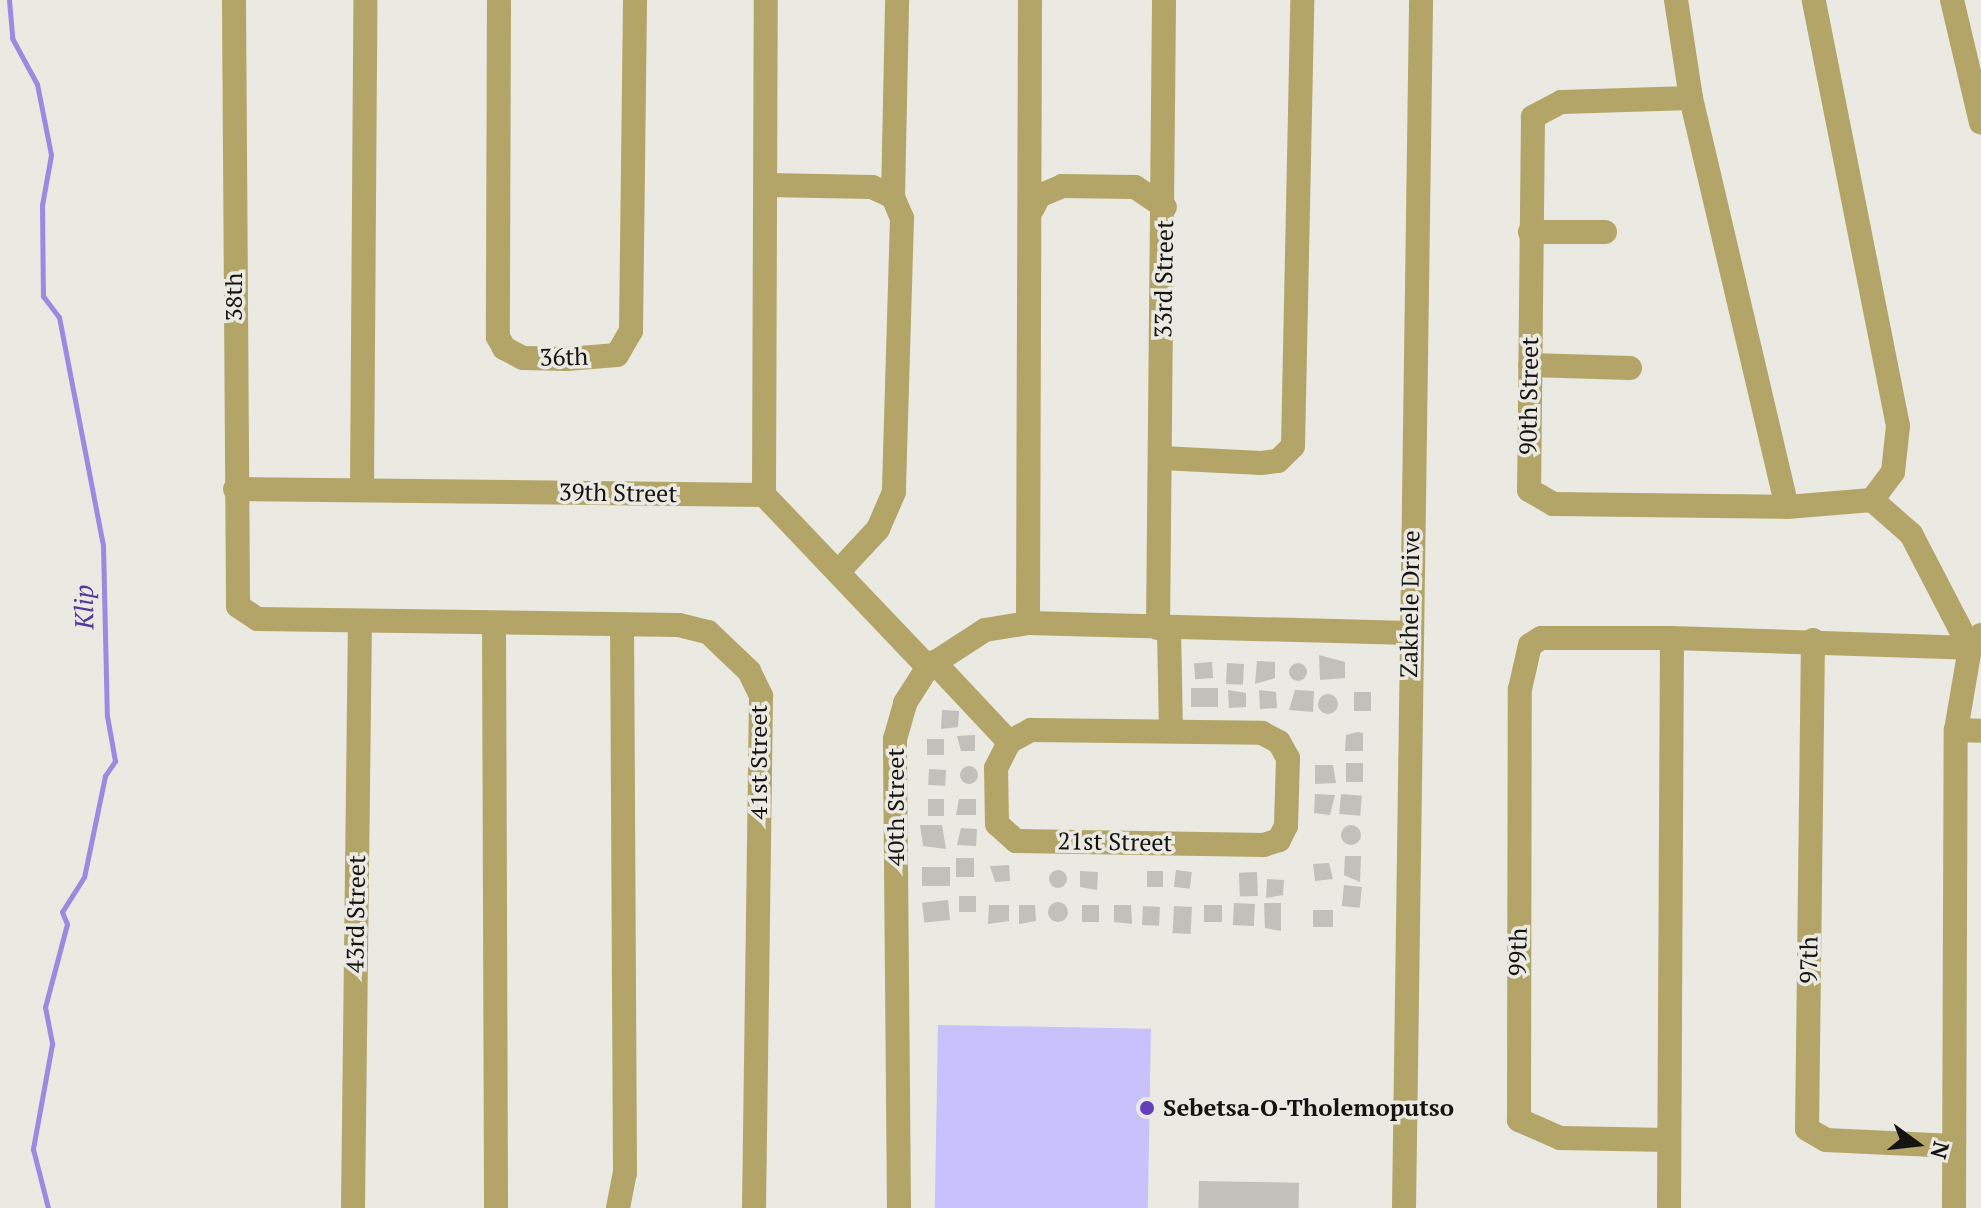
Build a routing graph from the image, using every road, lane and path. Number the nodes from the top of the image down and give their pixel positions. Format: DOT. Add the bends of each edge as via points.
graph roads {
  1 [pos="234,0"];
  2 [pos="365,0"];
  3 [pos="499,0"];
  4 [pos="635,0"];
  5 [pos="766,0"];
  6 [pos="897,0"];
  7 [pos="1030,0"];
  8 [pos="1164,0"];
  9 [pos="1302,0"];
  10 [pos="1421,0"];
  11 [pos="1676,0"];
  12 [pos="1814,0"];
  13 [pos="1952,0"];
  14 [pos="1691,98"];
  15 [pos="1980,111"];
  16 [pos="767,185"];
  17 [pos="893,197"];
  18 [pos="1165,207"];
  19 [pos="1033,208"];
  20 [pos="1530,232"];
  21 [pos="1605,232"];
  22 [pos="1530,365"];
  23 [pos="1630,368"];
  24 [pos="1162,458"];
  25 [pos="235,489"];
  26 [pos="362,490"];
  27 [pos="764,495"];
  28 [pos="1872,500"];
  29 [pos="1787,507"];
  30 [pos="839,571"];
  31 [pos="233,594"];
  32 [pos="360,621"];
  33 [pos="494,623"];
  34 [pos="1028,623"];
  35 [pos="622,625"];
  36 [pos="1164,628"];
  37 [pos="1410,633"];
  38 [pos="1672,638"];
  39 [pos="1813,640"];
  40 [pos="1975,641"];
  41 [pos="931,665"];
  42 [pos="1171,730"];
  43 [pos="1956,730"];
  44 [pos="1981,731"];
  45 [pos="1009,742"];
  46 [pos="1669,1140"];
  47 [pos="1954,1146"];
  48 [pos="353,1208"];
  49 [pos="496,1208"];
  50 [pos="618,1208"];
  51 [pos="754,1208"];
  52 [pos="899,1208"];
  53 [pos="1404,1208"];
  54 [pos="1669,1208"];
  55 [pos="1954,1208"];
  1 -- 25 [label="street, 38th"];
  2 -- 26 [label="street"];
  3 -- 4 [label="street, 36th" via="498,337 523,358 567,359 617,355 631,331"];
  5 -- 16 [label="street"];
  6 -- 17 [label="street"];
  7 -- 19 [label="street"];
  8 -- 18 [label="street"];
  9 -- 24 [label="street" via="1293,446 1278,461 1261,463"];
  10 -- 37 [label="street, Zakhele Drive"];
  11 -- 14 [label="street"];
  12 -- 28 [label="street" via="1898,426 1893,472"];
  13 -- 15 [label="street"];
  14 -- 20 [label="street, 90th Street" via="1561,102 1538,110 1532,127"];
  14 -- 29 [label="street"];
  16 -- 17 [label="street" via="872,187"];
  16 -- 27 [label="street"];
  17 -- 30 [label="street" via="902,218 894,492 878,529"];
  18 -- 19 [label="street, 33rd Street" via="1135,187 1062,186 1039,196"];
  18 -- 24 [label="street, 33rd Street"];
  19 -- 34 [label="street"];
  20 -- 21 [label="street"];
  20 -- 22 [label="street, 90th Street"];
  22 -- 23 [label="street"];
  22 -- 29 [label="street, 90th Street" via="1527,479 1534,496 1553,504"];
  24 -- 36 [label="street, 33rd Street"];
  25 -- 26 [label="street, 39th Street"];
  25 -- 31 [label="street, 38th"];
  26 -- 27 [label="street, 39th Street"];
  27 -- 30 [label="street"];
  28 -- 29 [label="street, 90th Street"];
  28 -- 40 [label="street" via="1911,534"];
  30 -- 41 [label="street"];
  31 -- 32 [label="street, 41st Street" via="244,613 257,619"];
  32 -- 33 [label="street, 41st Street"];
  32 -- 48 [label="street, 43rd Street"];
  33 -- 35 [label="street, 41st Street"];
  33 -- 49 [label="street"];
  34 -- 36 [label="street, 40th Street"];
  34 -- 41 [label="street, 40th Street" via="985,630"];
  35 -- 50 [label="street" via="625,1173"];
  35 -- 51 [label="street, 41st Street" via="708,632 749,671 761,696"];
  36 -- 37 [label="street, 40th Street"];
  36 -- 42 [label="street, 33rd Street"];
  37 -- 53 [label="street, Zakhele Drive"];
  38 -- 39 [label="street"];
  38 -- 46 [label="street"];
  38 -- 46 [label="street, 99th" via="1541,638 1526,653 1520,689 1519,1120 1560,1138"];
  39 -- 40 [label="street"];
  39 -- 47 [label="street, 97th" via="1807,1129 1826,1140"];
  40 -- 43 [label="street"];
  41 -- 45 [label="street"];
  41 -- 52 [label="street, 40th Street" via="905,703 895,739"];
  42 -- 45 [label="street, 21st Street" via="1031,730"];
  42 -- 45 [label="street, 21st Street" via="1262,733 1279,742 1288,758 1286,826 1279,840 1252,845 1016,841 1000,832 996,815 996,768"];
  43 -- 44 [label="street"];
  43 -- 47 [label="street"];
  46 -- 54 [label="street"];
  47 -- 55 [label="street"];
}
